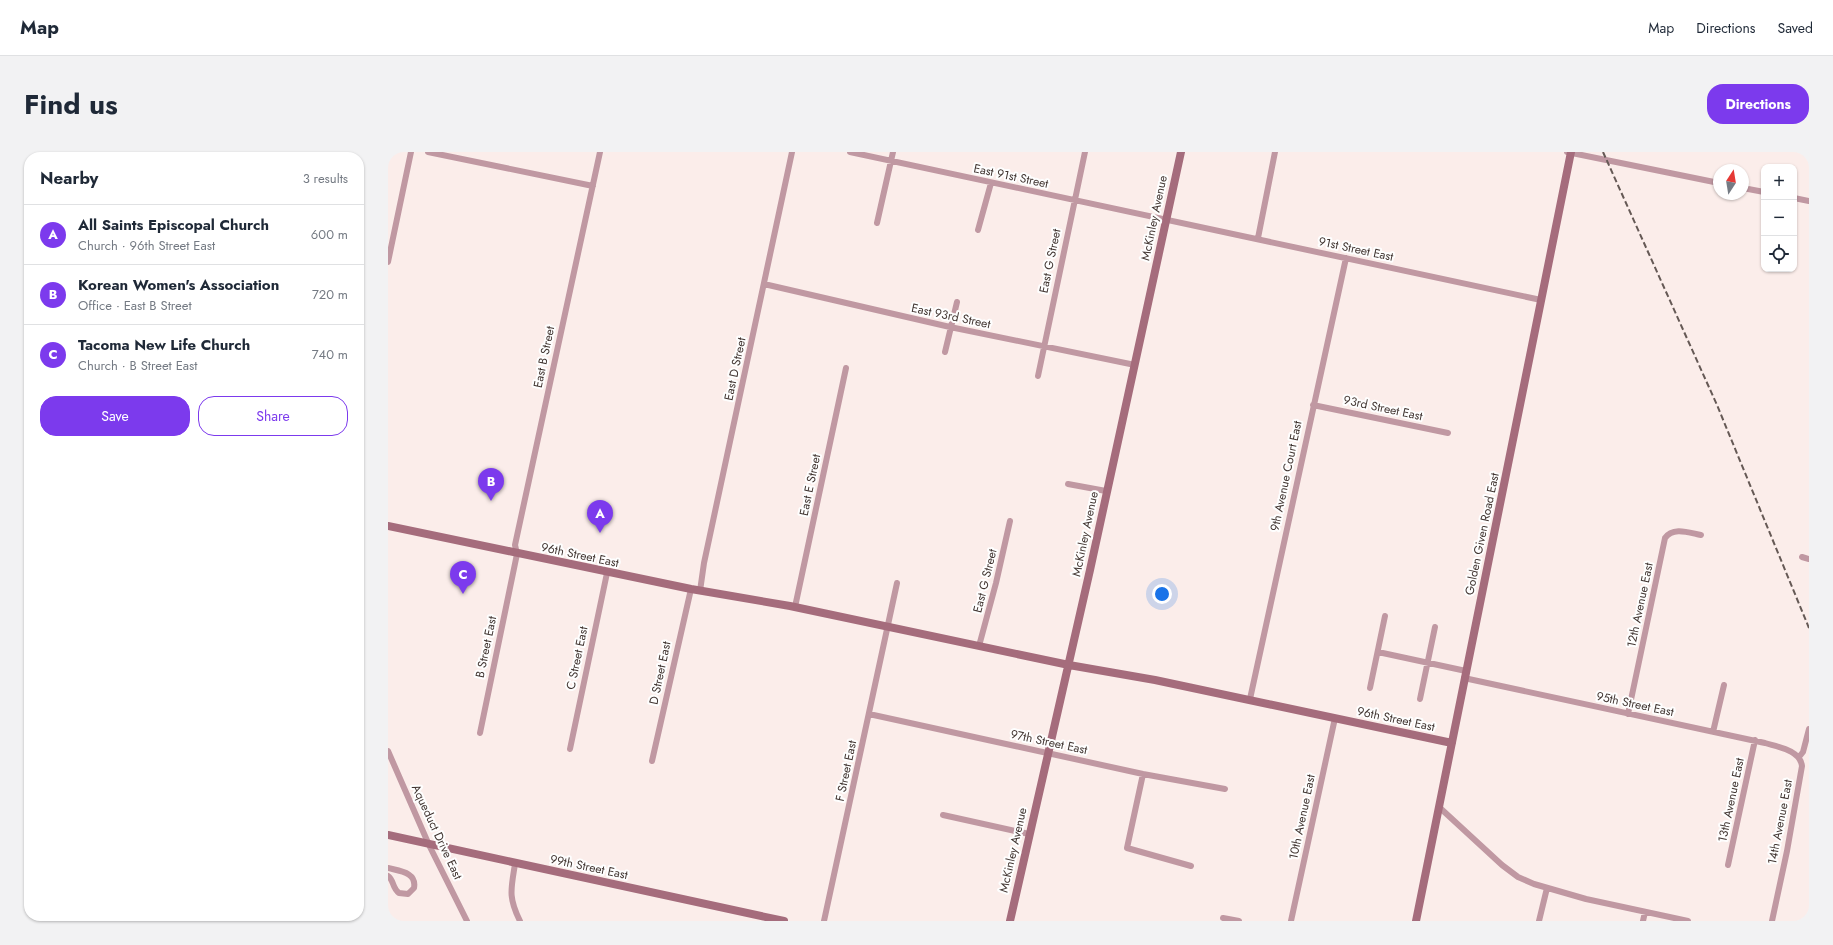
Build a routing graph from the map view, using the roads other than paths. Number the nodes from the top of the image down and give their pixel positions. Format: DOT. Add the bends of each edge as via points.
graph roads {
  1 [pos="411,152"];
  2 [pos="428,152"];
  3 [pos="600,152"];
  4 [pos="792,152"];
  5 [pos="850,152"];
  6 [pos="893,152"];
  7 [pos="1085,152"];
  8 [pos="1181,152"];
  9 [pos="1275,152"];
  10 [pos="1570,152"];
  11 [pos="891,160"];
  12 [pos="991,182"];
  13 [pos="1713,182"];
  14 [pos="593,186"];
  15 [pos="1749,189"];
  16 [pos="1761,191"];
  17 [pos="1797,199"];
  18 [pos="1074,201"];
  19 [pos="1809,201"];
  20 [pos="1166,219"];
  21 [pos="876,222"];
  22 [pos="978,230"];
  23 [pos="1258,238"];
  24 [pos="1346,258"];
  25 [pos="388,262"];
  26 [pos="764,284"];
  27 [pos="1542,300"];
  28 [pos="957,302"];
  29 [pos="950,327"];
  30 [pos="1043,347"];
  31 [pos="945,352"];
  32 [pos="1135,365"];
  33 [pos="846,368"];
  34 [pos="1038,376"];
  35 [pos="1313,405"];
  36 [pos="1448,433"];
  37 [pos="1068,484"];
  38 [pos="1106,491"];
  39 [pos="1010,521"];
  40 [pos="388,526"];
  41 [pos="1701,535"];
  42 [pos="517,554"];
  43 [pos="1802,557"];
  44 [pos="1809,559"];
  45 [pos="514,566"];
  46 [pos="607,572"];
  47 [pos="898,583"];
  48 [pos="691,590"];
  49 [pos="700,591"];
  50 [pos="795,606"];
  51 [pos="1385,616"];
  52 [pos="888,626"];
  53 [pos="1435,627"];
  54 [pos="979,646"];
  55 [pos="1378,652"];
  56 [pos="1428,663"];
  57 [pos="1069,665"];
  58 [pos="1465,674"];
  59 [pos="1724,685"];
  60 [pos="1370,688"];
  61 [pos="1250,699"];
  62 [pos="1420,699"];
  63 [pos="870,714"];
  64 [pos="1628,714"];
  65 [pos="1335,718"];
  66 [pos="1809,729"];
  67 [pos="1713,732"];
  68 [pos="480,733"];
  69 [pos="1755,740"];
  70 [pos="1452,743"];
  71 [pos="570,749"];
  72 [pos="388,751"];
  73 [pos="1048,752"];
  74 [pos="1799,757"];
  75 [pos="652,761"];
  76 [pos="1143,774"];
  77 [pos="1225,789"];
  78 [pos="1439,807"];
  79 [pos="943,815"];
  80 [pos="1029,834"];
  81 [pos="388,836"];
  82 [pos="429,845"];
  83 [pos="515,864"];
  84 [pos="1728,865"];
  85 [pos="1191,866"];
  86 [pos="388,868"];
  87 [pos="388,876"];
  88 [pos="1547,888"];
  89 [pos="1645,912"];
  90 [pos="1223,918"];
  91 [pos="467,921"];
  92 [pos="520,921"];
  93 [pos="784,921"];
  94 [pos="824,921"];
  95 [pos="1010,921"];
  96 [pos="1240,921"];
  97 [pos="1291,921"];
  98 [pos="1416,921"];
  99 [pos="1539,921"];
  100 [pos="1643,921"];
  101 [pos="1688,921"];
  102 [pos="1772,921"];
  1 -- 25 [label="street"];
  2 -- 14 [label="street"];
  3 -- 14 [label="street, East B Street"];
  4 -- 26 [label="street, East D Street"];
  5 -- 11 [label="street, East 91st Street"];
  6 -- 11 [label="street"];
  7 -- 18 [label="street, East G Street"];
  8 -- 20 [label="street, McKinley Avenue"];
  9 -- 23 [label="street"];
  10 -- 13 [label="street"];
  10 -- 27 [label="street, Golden Given Road East"];
  11 -- 12 [label="street, East 91st Street"];
  11 -- 21 [label="street"];
  12 -- 18 [label="street, East 91st Street"];
  12 -- 22 [label="street"];
  14 -- 42 [label="street, East B Street" via="528,481 515,545"];
  15 -- 16 [label="street"];
  17 -- 19 [label="street"];
  18 -- 20 [label="street, East 91st Street"];
  18 -- 30 [label="street, East G Street"];
  20 -- 23 [label="street, 91st Street East"];
  20 -- 32 [label="street, McKinley Avenue"];
  23 -- 24 [label="street, 91st Street East"];
  24 -- 27 [label="street, 91st Street East"];
  24 -- 35 [label="street, 9th Avenue Court East"];
  26 -- 29 [label="street, East 93rd Street"];
  26 -- 49 [label="street, East D Street"];
  27 -- 58 [label="street, Golden Given Road East"];
  28 -- 29 [label="street"];
  29 -- 30 [label="street, East 93rd Street"];
  29 -- 31 [label="street"];
  30 -- 32 [label="street, East 93rd Street"];
  30 -- 34 [label="street, East G Street"];
  32 -- 38 [label="street, McKinley Avenue"];
  33 -- 50 [label="street, East E Street"];
  35 -- 36 [label="street, 93rd Street East"];
  35 -- 61 [label="street, 9th Avenue Court East"];
  37 -- 38 [label="street"];
  38 -- 57 [label="street, McKinley Avenue"];
  39 -- 54 [label="street, East G Street"];
  40 -- 42 [label="street, 96th Street East"];
  41 -- 64 [label="street, 12th Avenue East" via="1677,531 1671,532 1666,538"];
  42 -- 45 [label="street, East B Street"];
  42 -- 46 [label="street, 96th Street East"];
  43 -- 44 [label="street"];
  45 -- 68 [label="street, B Street East"];
  46 -- 48 [label="street, 96th Street East"];
  46 -- 71 [label="street, C Street East"];
  47 -- 52 [label="street, F Street East"];
  48 -- 49 [label="street, 96th Street East"];
  48 -- 75 [label="street, D Street East"];
  49 -- 50 [label="street, 96th Street East"];
  50 -- 52 [label="street, 96th Street East"];
  51 -- 55 [label="street"];
  52 -- 54 [label="street, 96th Street East"];
  52 -- 63 [label="street, F Street East"];
  53 -- 56 [label="street"];
  54 -- 57 [label="street, 96th Street East"];
  55 -- 56 [label="street, 95th Street East"];
  55 -- 60 [label="street"];
  56 -- 58 [label="street, 95th Street East"];
  56 -- 62 [label="street"];
  57 -- 61 [label="street, 96th Street East"];
  57 -- 73 [label="street, McKinley Avenue"];
  58 -- 64 [label="street, 95th Street East"];
  58 -- 70 [label="street, Golden Given Road East"];
  59 -- 67 [label="street"];
  61 -- 65 [label="street, 96th Street East"];
  63 -- 73 [label="street, 97th Street East"];
  63 -- 94 [label="street, F Street East"];
  64 -- 67 [label="street, 95th Street East"];
  65 -- 70 [label="street, 96th Street East"];
  65 -- 97 [label="street, 10th Avenue East"];
  66 -- 74 [label="street, 14th Avenue East" via="1803,752"];
  67 -- 69 [label="street, 95th Street East"];
  69 -- 74 [label="street, 95th Street East" via="1779,747"];
  69 -- 84 [label="street, 13th Avenue East"];
  70 -- 78 [label="street, Golden Given Road East"];
  72 -- 82 [label="street, Aqueduct Drive East"];
  73 -- 76 [label="street, 97th Street East"];
  73 -- 80 [label="street, McKinley Avenue"];
  74 -- 102 [label="street, 14th Avenue East" via="1802,766"];
  76 -- 77 [label="street, 97th Street East"];
  76 -- 85 [label="street" via="1127,848"];
  78 -- 88 [label="street" via="1502,865 1518,877"];
  78 -- 98 [label="street, Golden Given Road East"];
  79 -- 80 [label="street"];
  80 -- 95 [label="street, McKinley Avenue"];
  81 -- 82 [label="street, 99th Street East"];
  82 -- 83 [label="street, 99th Street East"];
  82 -- 91 [label="street, Aqueduct Drive East"];
  83 -- 92 [label="street" via="511,896"];
  83 -- 93 [label="street, 99th Street East"];
  86 -- 87 [label="street" via="411,875 414,888 408,894 399,893 394,889 392,879"];
  88 -- 89 [label="street"];
  88 -- 99 [label="street"];
  89 -- 100 [label="street"];
  89 -- 101 [label="street"];
  90 -- 96 [label="street"];
}
